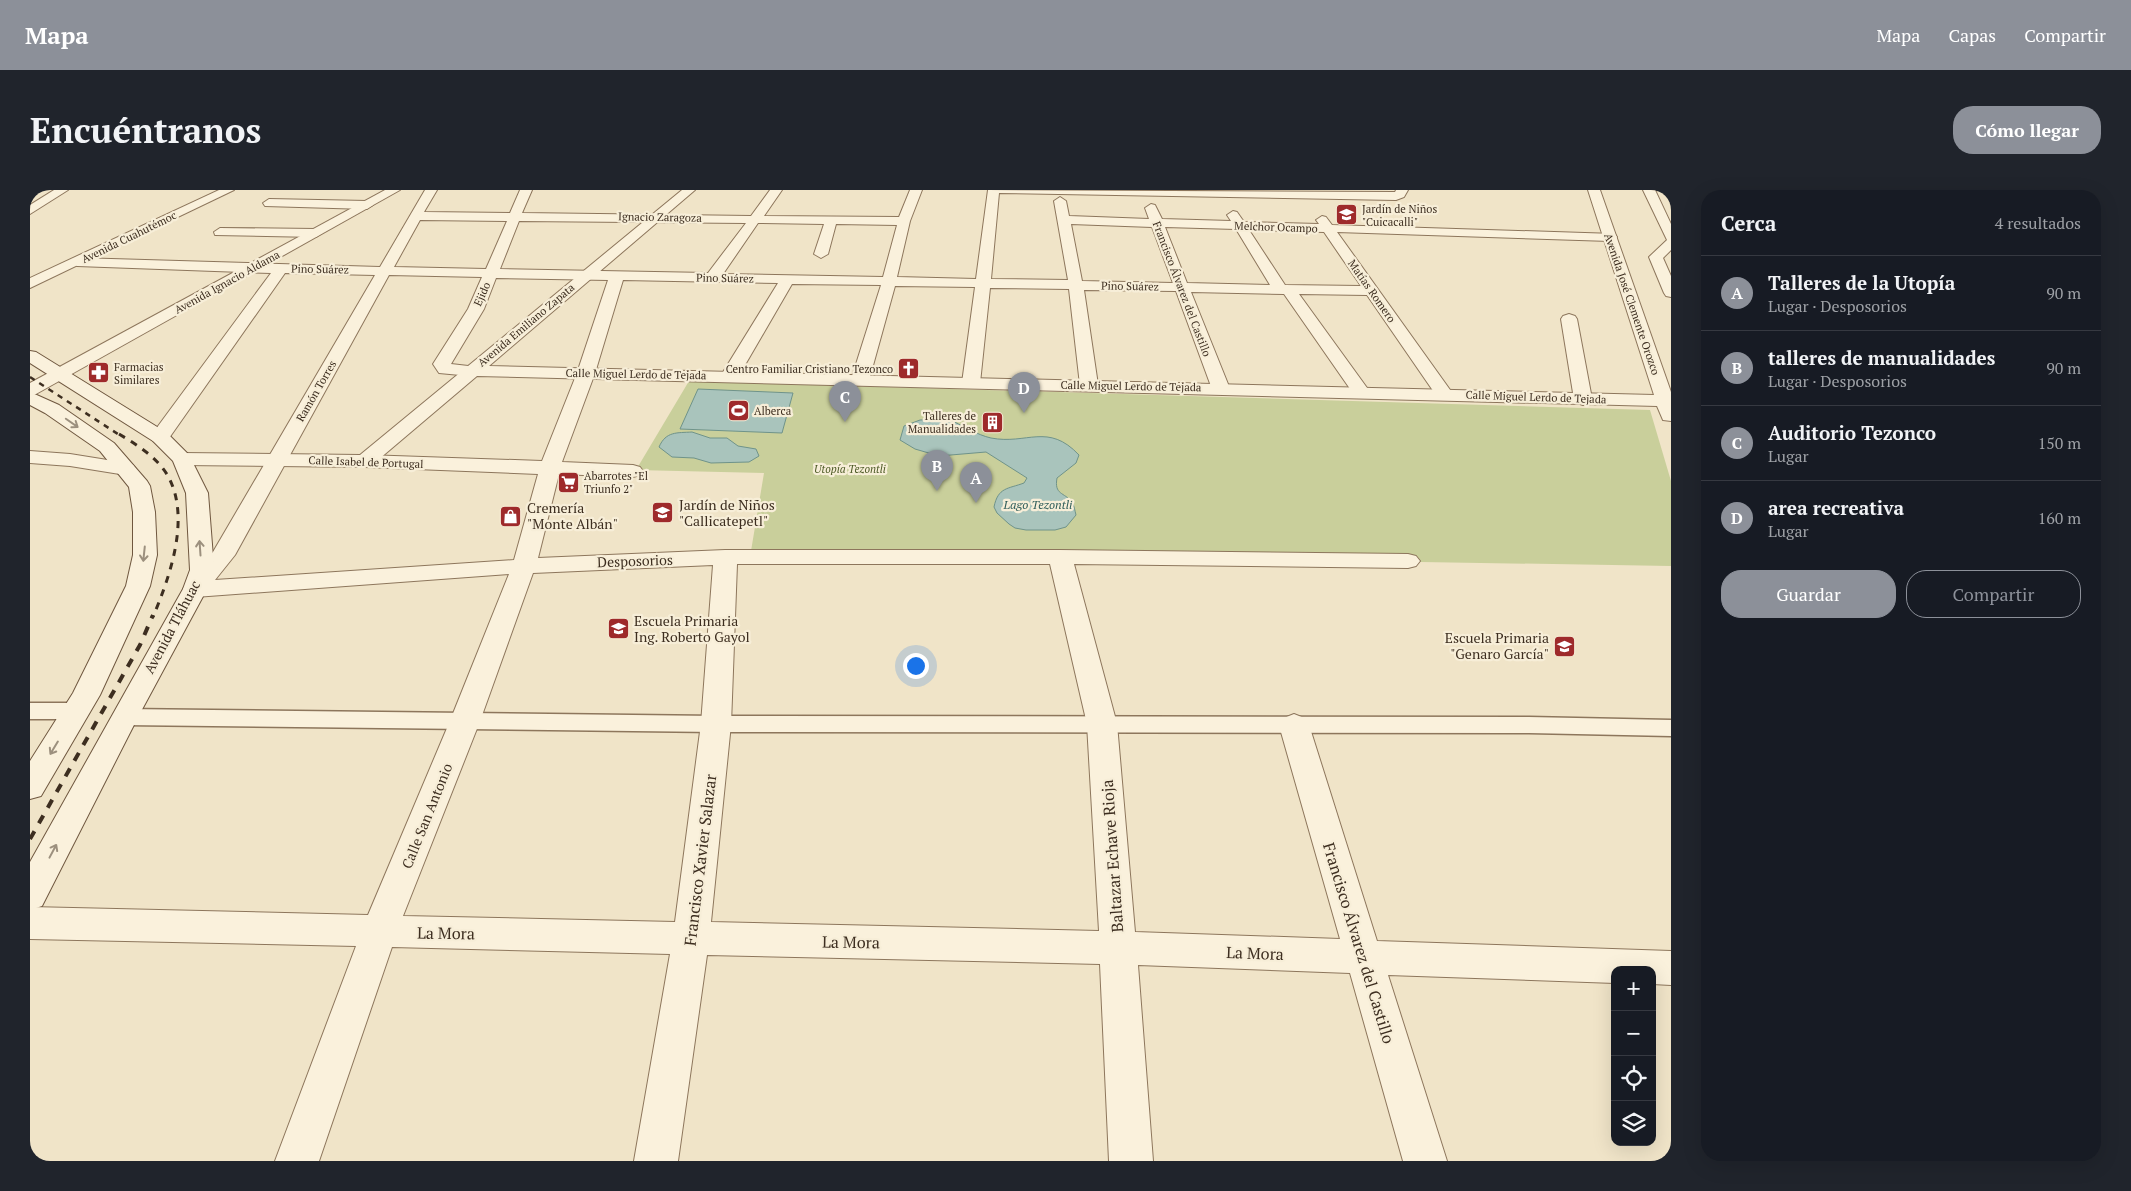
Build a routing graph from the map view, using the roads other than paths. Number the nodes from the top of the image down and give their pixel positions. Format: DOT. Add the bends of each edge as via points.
graph roads {
  1 [pos="62,190"];
  2 [pos="228,190"];
  3 [pos="394,190"];
  4 [pos="431,190"];
  5 [pos="526,190"];
  6 [pos="688,190"];
  7 [pos="776,190"];
  8 [pos="916,190"];
  9 [pos="995,190"];
  10 [pos="1594,190"];
  11 [pos="1648,190"];
  12 [pos="1059,191"];
  13 [pos="1144,191"];
  14 [pos="1220,192"];
  15 [pos="1299,193"];
  16 [pos="1370,193"];
  17 [pos="1401,193"];
  18 [pos="269,204"];
  19 [pos="367,205"];
  20 [pos="30,210"];
  21 [pos="416,216"];
  22 [pos="516,216"];
  23 [pos="655,217"];
  24 [pos="755,219"];
  25 [pos="831,220"];
  26 [pos="904,220"];
  27 [pos="1063,220"];
  28 [pos="1157,223"];
  29 [pos="1240,226"];
  30 [pos="1330,229"];
  31 [pos="220,232"];
  32 [pos="316,233"];
  33 [pos="1610,237"];
  34 [pos="1671,237"];
  35 [pos="1671,244"];
  36 [pos="1615,252"];
  37 [pos="821,254"];
  38 [pos="1656,257"];
  39 [pos="1671,259"];
  40 [pos="77,262"];
  41 [pos="254,268"];
  42 [pos="281,268"];
  43 [pos="385,270"];
  44 [pos="492,273"];
  45 [pos="587,274"];
  46 [pos="617,275"];
  47 [pos="713,278"];
  48 [pos="788,279"];
  49 [pos="890,282"];
  50 [pos="30,284"];
  51 [pos="982,284"];
  52 [pos="1076,285"];
  53 [pos="1181,287"];
  54 [pos="1285,290"];
  55 [pos="1372,291"];
  56 [pos="1671,293"];
  57 [pos="1569,319"];
  58 [pos="30,356"];
  59 [pos="471,370"];
  60 [pos="586,373"];
  61 [pos="59,375"];
  62 [pos="729,377"];
  63 [pos="860,380"];
  64 [pos="971,383"];
  65 [pos="1089,385"];
  66 [pos="1221,388"];
  67 [pos="30,390"];
  68 [pos="1361,392"];
  69 [pos="1444,394"];
  70 [pos="30,398"];
  71 [pos="1583,399"];
  72 [pos="1668,401"];
  73 [pos="1671,419"];
  74 [pos="160,437"];
  75 [pos="99,442"];
  76 [pos="30,457"];
  77 [pos="182,459"];
  78 [pos="70,460"];
  79 [pos="277,460"];
  80 [pos="365,461"];
  81 [pos="550,468"];
  82 [pos="126,469"];
  83 [pos="633,471"];
  84 [pos="725,557"];
  85 [pos="1068,557"];
  86 [pos="1408,561"];
  87 [pos="524,566"];
  88 [pos="195,589"];
  89 [pos="30,711"];
  90 [pos="76,711"];
  91 [pos="124,717"];
  92 [pos="465,721"];
  93 [pos="716,724"];
  94 [pos="1102,724"];
  95 [pos="1294,725"];
  96 [pos="1671,728"];
  97 [pos="30,787"];
  98 [pos="30,895"];
  99 [pos="30,923"];
  100 [pos="379,932"];
  101 [pos="691,939"];
  102 [pos="1118,948"];
  103 [pos="1364,958"];
  104 [pos="1671,968"];
  105 [pos="297,1161"];
  106 [pos="656,1161"];
  107 [pos="1131,1161"];
  108 [pos="1425,1161"];
  1 -- 20 [label="street"];
  2 -- 40 [label="street, Avenida Cuahutémoc"];
  3 -- 19 [label="street, Avenida Ignacio Aldama"];
  4 -- 21 [label="street, Ramón Torres"];
  5 -- 22 [label="street, Ejido"];
  6 -- 23 [label="street, Avenida Emiliano Zapata"];
  7 -- 24 [label="street"];
  8 -- 26 [label="street"];
  9 -- 12 [label="street"];
  9 -- 51 [label="street"];
  10 -- 33 [label="street, Avenida José Clemente Orozco"];
  11 -- 34 [label="street"];
  12 -- 13 [label="street"];
  12 -- 27 [label="street"];
  13 -- 14 [label="street"];
  13 -- 28 [label="street, Francisco Álvarez del Castillo"];
  14 -- 15 [label="street"];
  14 -- 29 [label="street"];
  15 -- 16 [label="street"];
  15 -- 30 [label="street, Matías Romero"];
  16 -- 17 [label="street"];
  18 -- 19 [label="street"];
  19 -- 32 [label="street, Avenida Ignacio Aldama"];
  21 -- 22 [label="street, Ignacio Zaragoza"];
  21 -- 43 [label="street, Ramón Torres"];
  22 -- 23 [label="street, Ignacio Zaragoza"];
  22 -- 44 [label="street, Ejido"];
  23 -- 24 [label="street, Ignacio Zaragoza"];
  23 -- 45 [label="street, Avenida Emiliano Zapata"];
  24 -- 25 [label="street, Ignacio Zaragoza"];
  24 -- 47 [label="street"];
  25 -- 26 [label="street, Ignacio Zaragoza"];
  25 -- 37 [label="street"];
  26 -- 49 [label="street"];
  27 -- 28 [label="street, Melchor Ocampo"];
  27 -- 52 [label="street"];
  28 -- 29 [label="street, Melchor Ocampo"];
  28 -- 53 [label="street, Francisco Álvarez del Castillo"];
  29 -- 30 [label="street, Melchor Ocampo"];
  29 -- 54 [label="street"];
  30 -- 33 [label="street, Melchor Ocampo"];
  30 -- 55 [label="street, Matías Romero"];
  31 -- 32 [label="street"];
  32 -- 41 [label="street, Avenida Ignacio Aldama"];
  33 -- 36 [label="street, Avenida José Clemente Orozco"];
  35 -- 38 [label="street"];
  36 -- 38 [label="street"];
  36 -- 72 [label="street, Avenida José Clemente Orozco"];
  38 -- 39 [label="street"];
  38 -- 56 [label="street"];
  40 -- 41 [label="street, Pino Suárez"];
  40 -- 50 [label="street, Avenida Cuahutémoc"];
  41 -- 42 [label="street, Pino Suárez"];
  41 -- 61 [label="street, Avenida Ignacio Aldama"];
  42 -- 43 [label="street, Pino Suárez"];
  42 -- 74 [label="street"];
  43 -- 44 [label="street, Pino Suárez"];
  43 -- 79 [label="street, Ramón Torres"];
  44 -- 45 [label="street, Pino Suárez"];
  44 -- 59 [label="street, Ejido" via="476,309 442,364 445,369"];
  45 -- 46 [label="street, Pino Suárez"];
  45 -- 59 [label="street, Avenida Emiliano Zapata"];
  46 -- 47 [label="street, Pino Suárez"];
  46 -- 60 [label="street, Calle San Antonio"];
  47 -- 48 [label="street, Pino Suárez"];
  48 -- 49 [label="street, Pino Suárez"];
  48 -- 62 [label="street"];
  49 -- 51 [label="street, Pino Suárez"];
  49 -- 63 [label="street"];
  51 -- 52 [label="street, Pino Suárez"];
  51 -- 64 [label="street"];
  52 -- 53 [label="street, Pino Suárez"];
  52 -- 65 [label="street"];
  53 -- 54 [label="street, Pino Suárez"];
  53 -- 66 [label="street, Francisco Álvarez del Castillo"];
  54 -- 55 [label="street, Pino Suárez"];
  54 -- 68 [label="street"];
  55 -- 69 [label="street, Matías Romero"];
  57 -- 71 [label="street"];
  58 -- 61 [label="street, Avenida Tláhuac"];
  59 -- 60 [label="street, Calle Miguel Lerdo de Tejada"];
  59 -- 80 [label="street, Avenida Emiliano Zapata"];
  60 -- 62 [label="street, Calle Miguel Lerdo de Tejada"];
  60 -- 81 [label="street, Calle San Antonio"];
  61 -- 67 [label="street, Avenida Ignacio Aldama"];
  61 -- 74 [label="street, Avenida Tláhuac"];
  62 -- 63 [label="street, Calle Miguel Lerdo de Tejada"];
  63 -- 64 [label="street, Calle Miguel Lerdo de Tejada"];
  64 -- 65 [label="street, Calle Miguel Lerdo de Tejada"];
  65 -- 66 [label="street, Calle Miguel Lerdo de Tejada"];
  66 -- 68 [label="street, Calle Miguel Lerdo de Tejada"];
  68 -- 69 [label="street, Calle Miguel Lerdo de Tejada"];
  69 -- 71 [label="street, Calle Miguel Lerdo de Tejada"];
  70 -- 75 [label="street, one-way" via="52,409"];
  71 -- 72 [label="street, Calle Miguel Lerdo de Tejada"];
  72 -- 73 [label="street, Avenida José Clemente Orozco"];
  74 -- 77 [label="street, Avenida Tláhuac"];
  75 -- 78 [label="street"];
  75 -- 82 [label="street"];
  76 -- 78 [label="street"];
  77 -- 79 [label="street, Calle Isabel de Portugal"];
  88 -- 77 [label="street, Avenida Tláhuac, one-way" via="202,570 197,494"];
  78 -- 82 [label="street"];
  79 -- 80 [label="street, Calle Isabel de Portugal"];
  79 -- 88 [label="street, Ramón Torres" via="223,555"];
  80 -- 81 [label="street, Calle Isabel de Portugal"];
  81 -- 83 [label="street, Calle Isabel de Portugal"];
  81 -- 87 [label="street, Calle San Antonio"];
  82 -- 90 [label="street, one-way" via="139,486 144,512 145,555 138,586"];
  84 -- 85 [label="street, Desposorios"];
  84 -- 87 [label="street, Desposorios"];
  84 -- 93 [label="street, Francisco Xavier Salazar"];
  85 -- 86 [label="street, Desposorios"];
  85 -- 94 [label="street, Baltazar Echave Rioja"];
  87 -- 88 [label="street, Desposorios"];
  87 -- 92 [label="street, Calle San Antonio"];
  88 -- 91 [label="street, Avenida Tláhuac"];
  89 -- 90 [label="street"];
  90 -- 97 [label="street, one-way"];
  91 -- 92 [label="street"];
  98 -- 91 [label="street, Avenida Tláhuac, one-way"];
  92 -- 93 [label="street"];
  92 -- 100 [label="street, Calle San Antonio"];
  93 -- 94 [label="street"];
  93 -- 101 [label="street, Francisco Xavier Salazar"];
  94 -- 95 [label="street"];
  94 -- 102 [label="street, Baltazar Echave Rioja"];
  95 -- 96 [label="street"];
  95 -- 103 [label="street, Francisco Álvarez del Castillo"];
  99 -- 100 [label="street, La Mora"];
  100 -- 101 [label="street, La Mora"];
  100 -- 105 [label="street, Calle San Antonio"];
  101 -- 102 [label="street, La Mora"];
  101 -- 106 [label="street, Francisco Xavier Salazar"];
  102 -- 103 [label="street, La Mora"];
  102 -- 107 [label="street, Baltazar Echave Rioja"];
  103 -- 104 [label="street, La Mora"];
  103 -- 108 [label="street, Francisco Álvarez del Castillo"];
}
